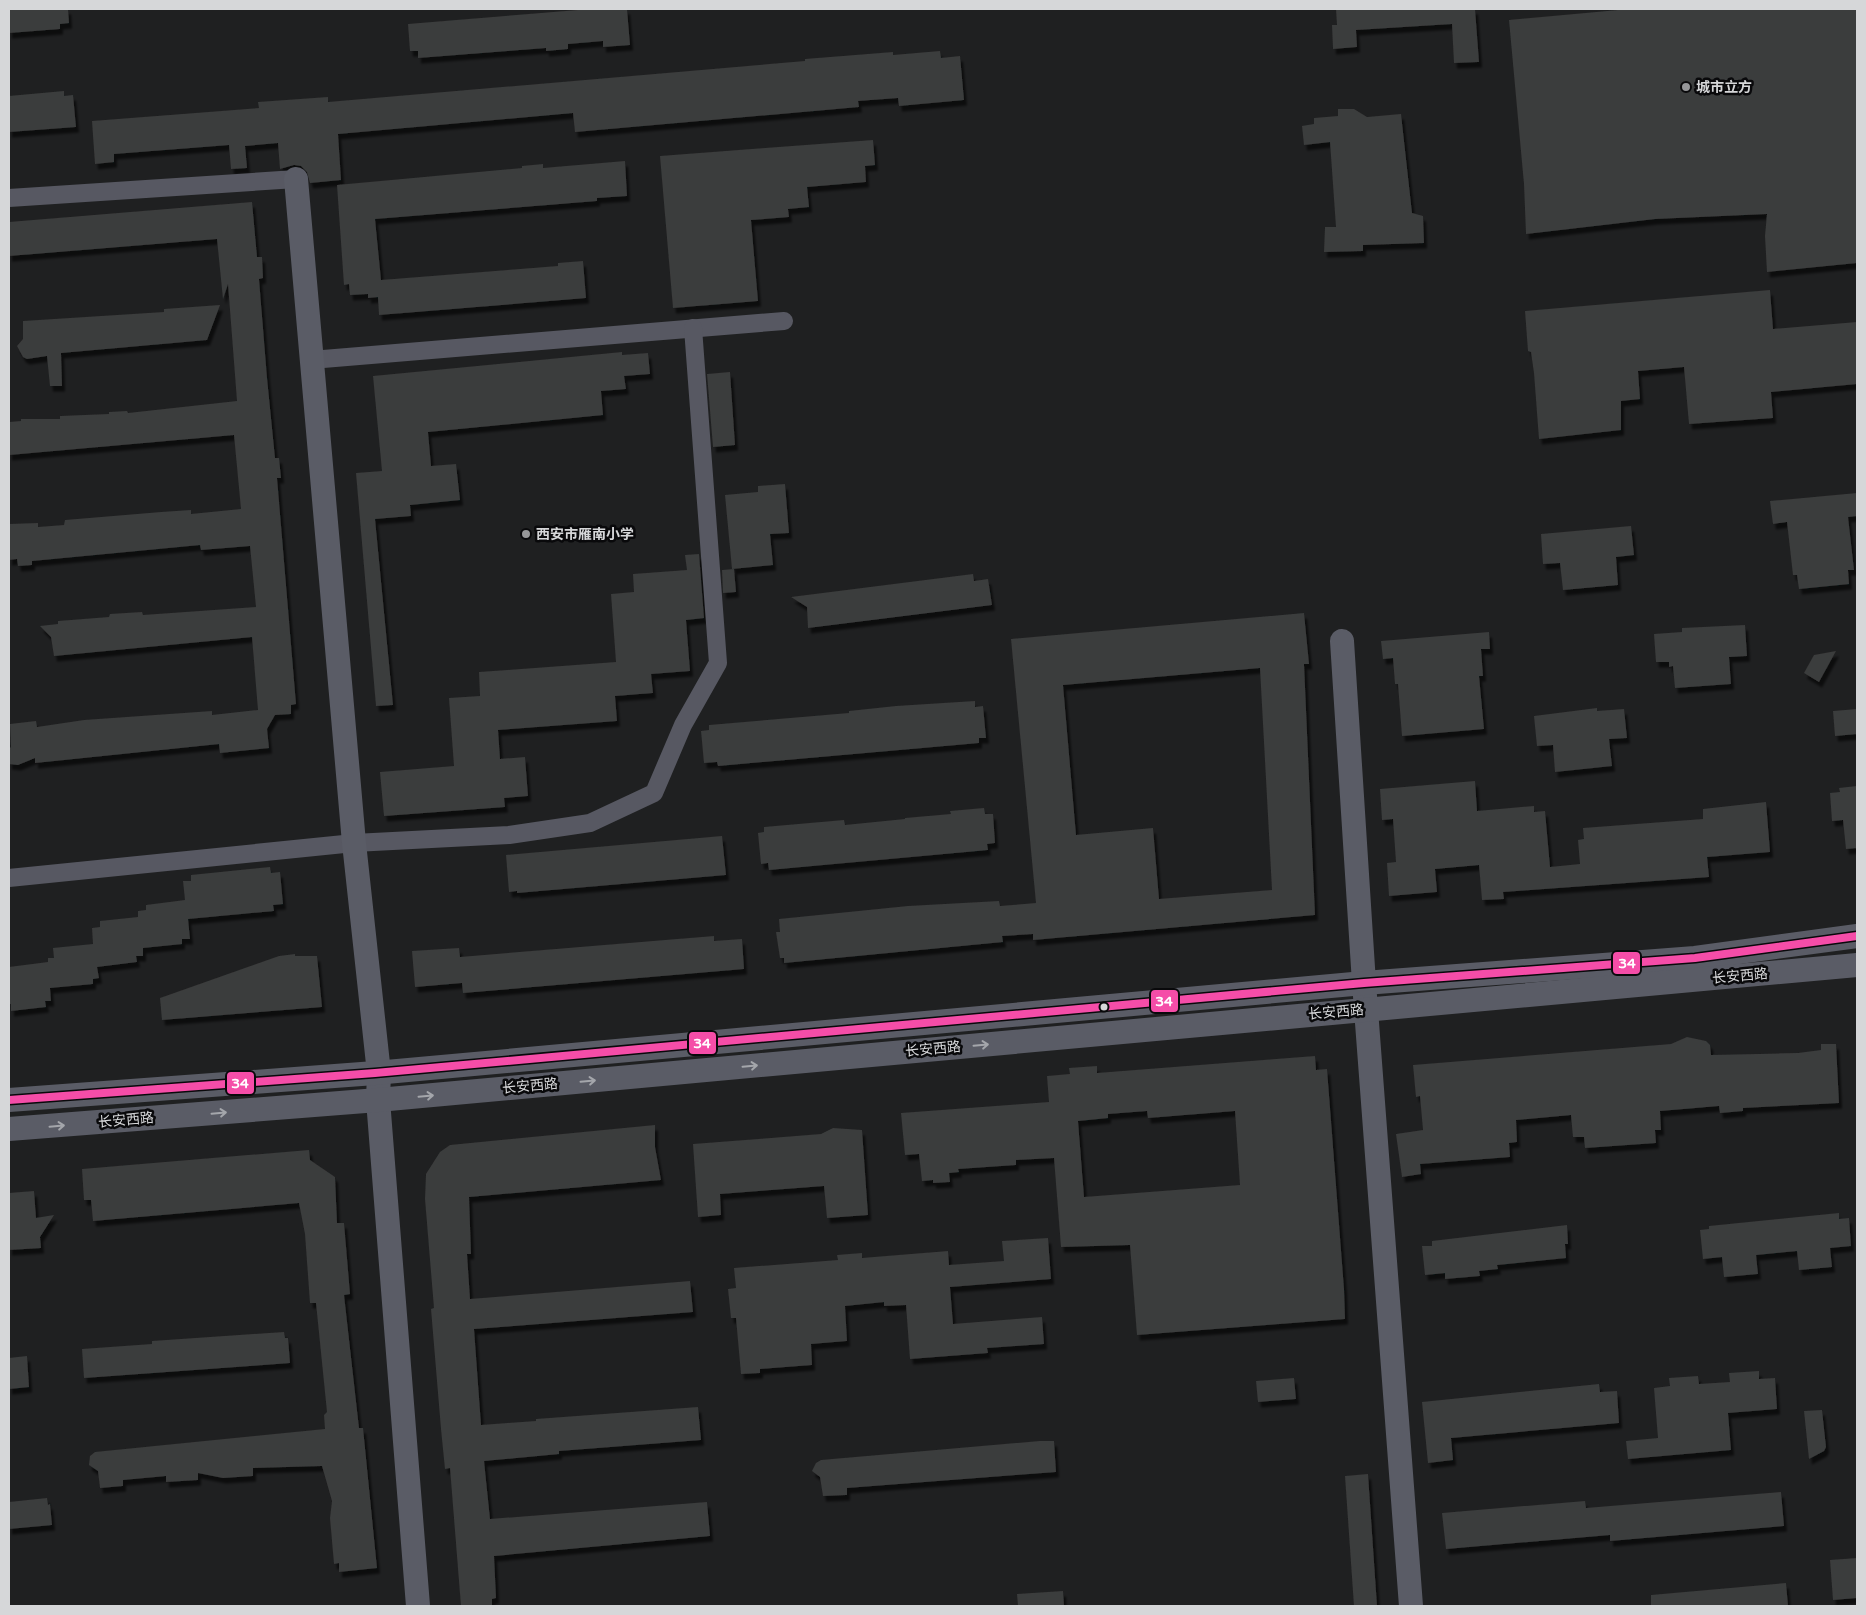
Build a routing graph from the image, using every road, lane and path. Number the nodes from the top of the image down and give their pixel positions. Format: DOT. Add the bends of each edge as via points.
graph roads {
  1 [pos="296,179"];
  2 [pos="9,198"];
  3 [pos="784,321"];
  4 [pos="693,328"];
  5 [pos="311,360"];
  6 [pos="1342,641"];
  7 [pos="354,843"];
  8 [pos="9,878"];
  9 [pos="1857,936"];
  10 [pos="1857,965"];
  11 [pos="1364,982"];
  12 [pos="1366,1010"];
  13 [pos="379,1073"];
  14 [pos="9,1100"];
  15 [pos="378,1100"];
  16 [pos="9,1129"];
  17 [pos="418,1606"];
  18 [pos="1412,1606"];
  1 -- 2 [label="street"];
  1 -- 5 [label="main road"];
  3 -- 4 [label="street"];
  4 -- 5 [label="street"];
  4 -- 7 [label="street" via="718,663 683,724 654,793 590,823 509,835"];
  5 -- 7 [label="main road"];
  6 -- 11 [label="main road"];
  7 -- 8 [label="street"];
  7 -- 13 [label="main road"];
  9 -- 11 [label="main road, 长安西路" via="1695,958"];
  10 -- 12 [label="main road, 长安西路"];
  11 -- 12 [label="main road"];
  11 -- 13 [label="main road, 长安西路"];
  15 -- 12 [label="main road, 长安西路, one-way"];
  12 -- 18 [label="main road"];
  13 -- 14 [label="main road, 长安西路"];
  13 -- 15 [label="main road"];
  16 -- 15 [label="main road, 长安西路, one-way"];
  15 -- 17 [label="main road"];
}
